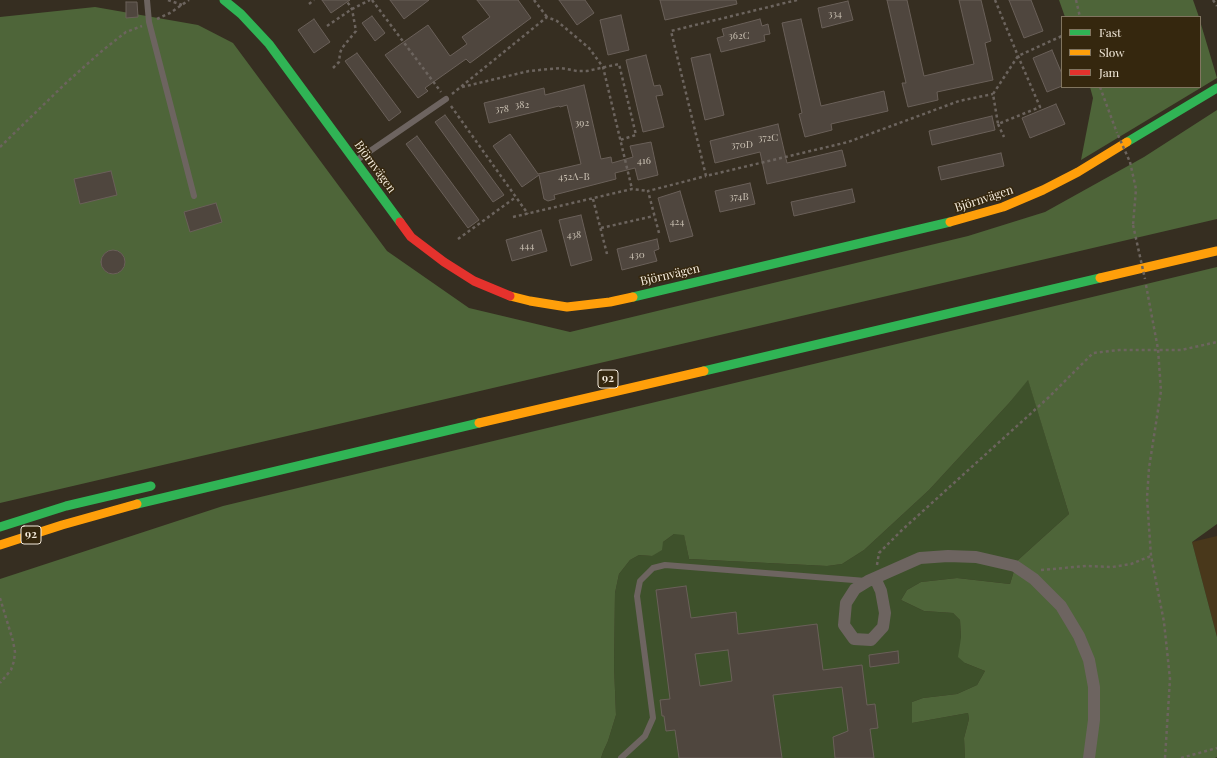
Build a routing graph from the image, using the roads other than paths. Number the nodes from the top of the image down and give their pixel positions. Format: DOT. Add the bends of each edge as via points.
graph roads {
  1 [pos="147,0"];
  2 [pos="224,0"];
  3 [pos="1217,88"];
  4 [pos="446,99"];
  5 [pos="356,161"];
  6 [pos="194,196"];
  7 [pos="1217,251"];
  8 [pos="156,484"];
  9 [pos="0,527"];
  10 [pos="0,545"];
  11 [pos="872,579"];
  12 [pos="621,758"];
  13 [pos="1089,758"];
  1 -- 6 [label="lane" via="149,22"];
  2 -- 5 [label="main road, Björnvägen" via="269,44"];
  3 -- 5 [label="main road, Björnvägen" via="1078,172 1003,207 965,219 610,302 567,307 507,295 474,282 444,262 411,237"];
  4 -- 5 [label="lane"];
  7 -- 10 [label="main road, 92" via="184,492 62,525"];
  8 -- 9 [label="main road, 92" via="66,506"];
  11 -- 11 [label="street" via="881,591 885,613 883,627 871,640 854,639 844,625 846,603 855,589"];
  11 -- 12 [label="lane" via="665,565 653,568 640,580 637,596 653,718 645,736"];
  11 -- 13 [label="street" via="920,558 948,556 976,557 1015,566 1034,579 1061,606 1079,636 1089,660 1094,687 1094,720"];
}
